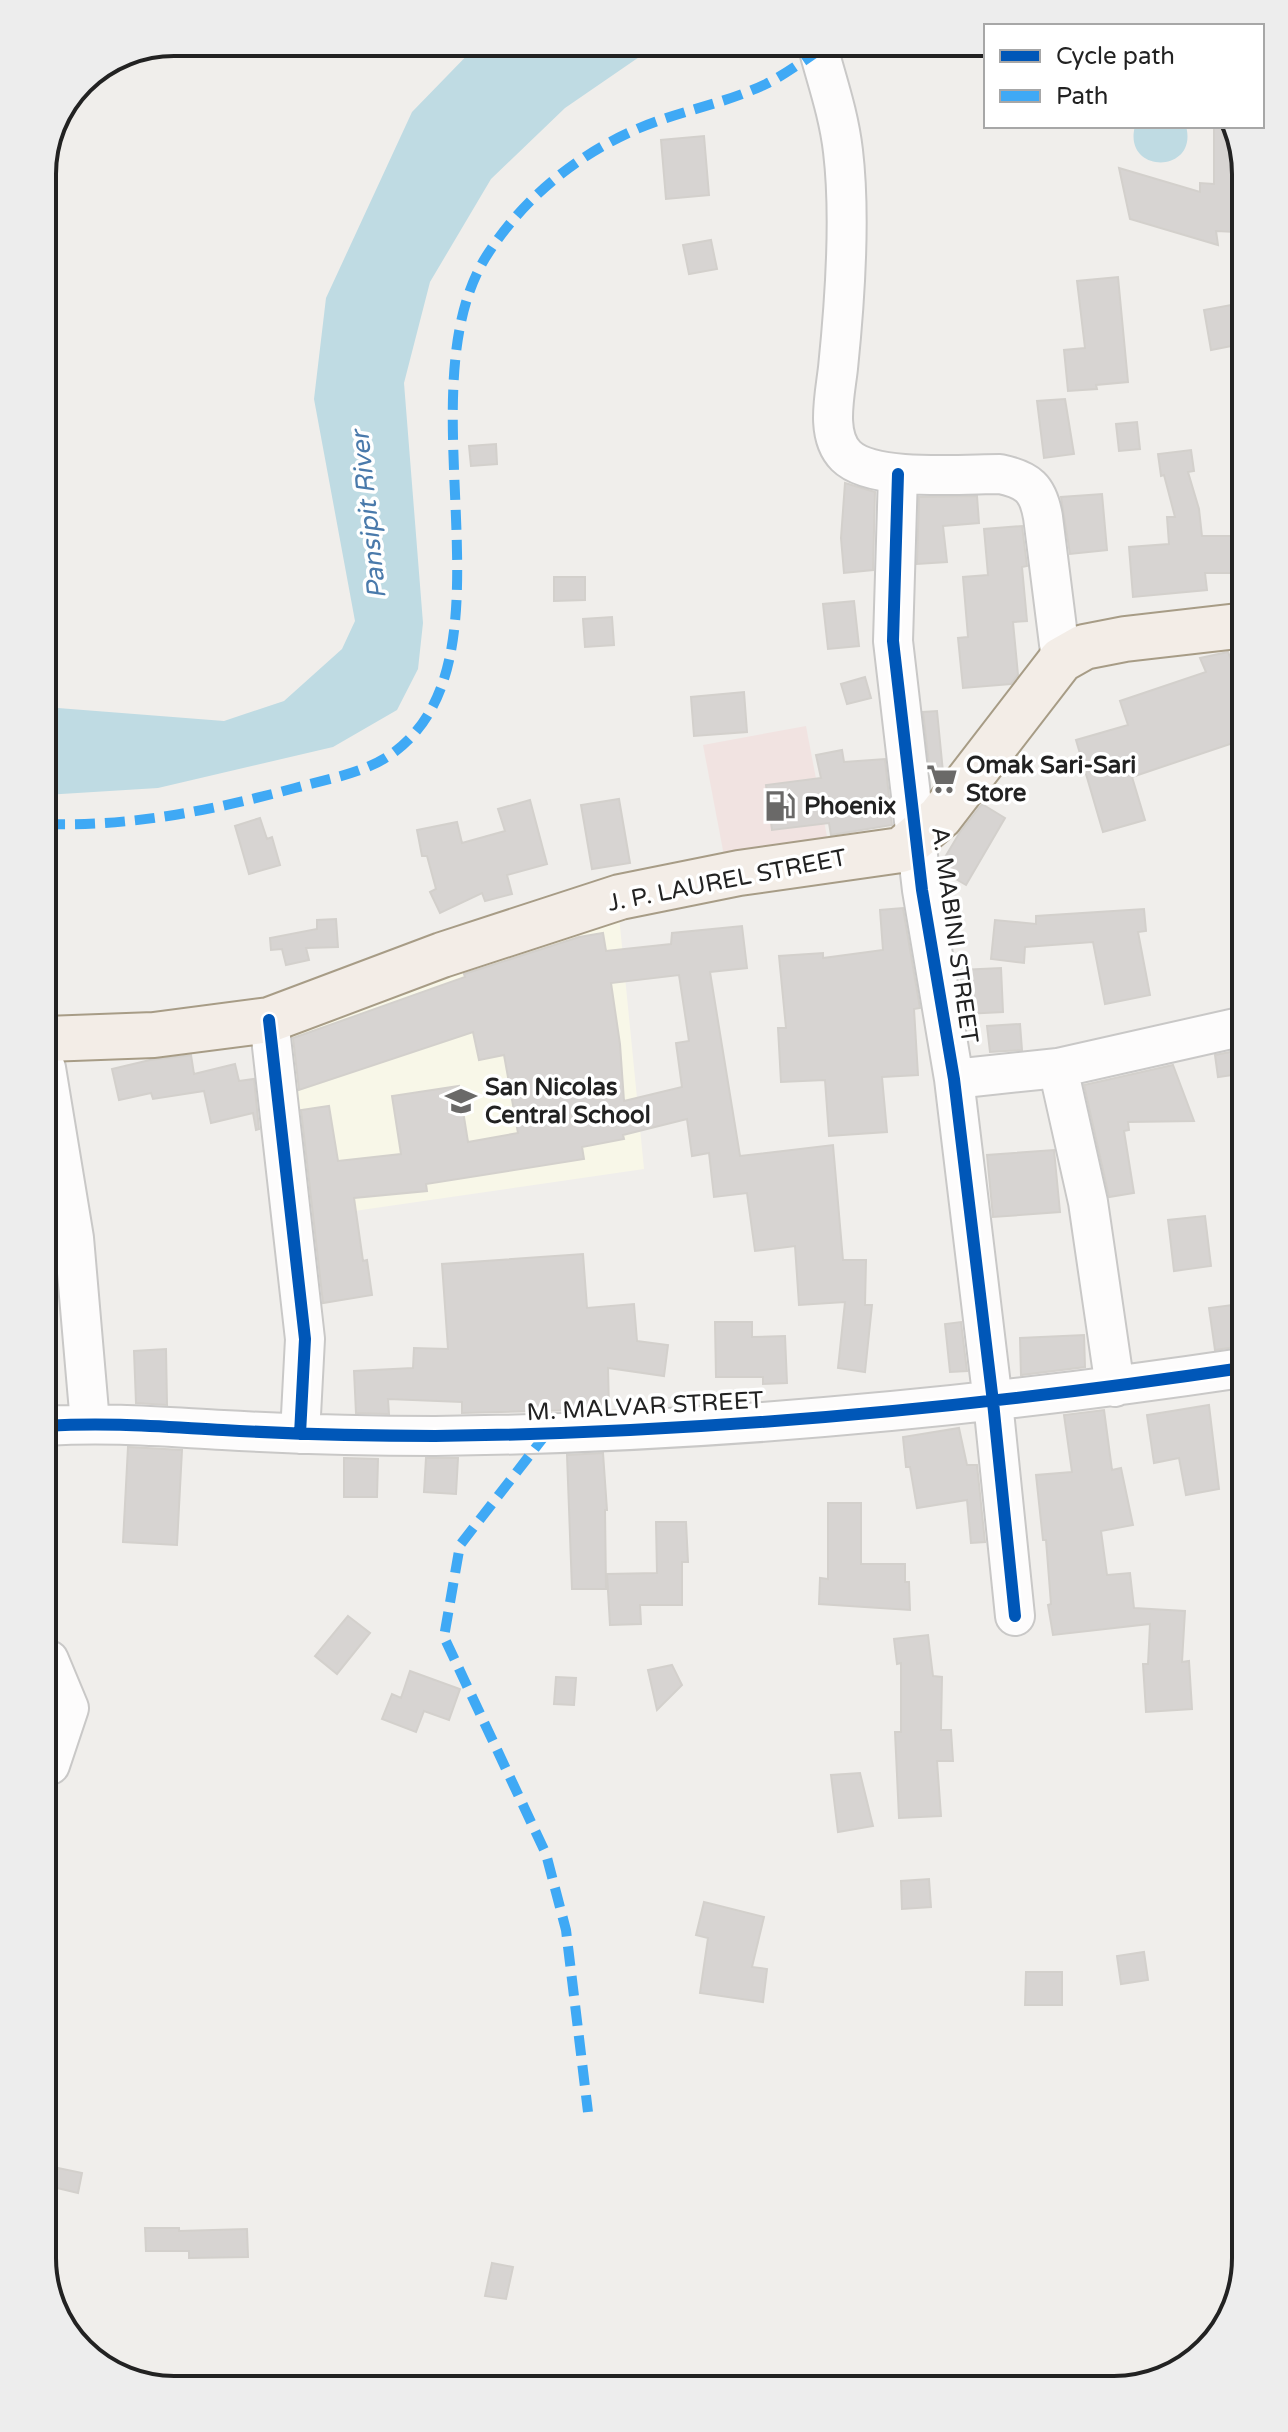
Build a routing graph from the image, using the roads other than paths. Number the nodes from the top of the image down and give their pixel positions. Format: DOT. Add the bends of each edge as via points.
graph roads {
  1 [pos="821,56"];
  2 [pos="898,474"];
  3 [pos="1232,627"];
  4 [pos="1061,660"];
  5 [pos="918,838"];
  6 [pos="269,1020"];
  7 [pos="1232,1029"];
  8 [pos="56,1039"];
  9 [pos="1058,1068"];
  10 [pos="954,1079"];
  11 [pos="56,1129"];
  12 [pos="1232,1369"];
  13 [pos="1115,1387"];
  14 [pos="993,1402"];
  15 [pos="90,1423"];
  16 [pos="56,1425"];
  17 [pos="300,1434"];
  18 [pos="1015,1616"];
  19 [pos="56,1677"];
  20 [pos="56,1742"];
  1 -- 2 [label="street" via="835,104 847,203 833,415 836,441 847,457"];
  2 -- 4 [label="street" via="1000,474 1030,485 1040,499"];
  2 -- 5 [label="street, A. MABINI STREET" via="893,641"];
  3 -- 4 [label="main road, J. P. LAUREL STREET" via="1098,644"];
  4 -- 5 [label="main road, J. P. LAUREL STREET"];
  5 -- 6 [label="main road, J. P. LAUREL STREET" via="901,850 739,873 620,897 442,955"];
  5 -- 10 [label="street, A. MABINI STREET"];
  6 -- 8 [label="main road, J. P. LAUREL STREET" via="154,1035"];
  6 -- 17 [label="street" via="305,1339"];
  7 -- 9 [label="street"];
  9 -- 10 [label="street"];
  9 -- 13 [label="street" via="1088,1202"];
  10 -- 14 [label="street, A. MABINI STREET"];
  11 -- 15 [label="street" via="74,1238"];
  12 -- 13 [label="street, M. MALVAR STREET"];
  13 -- 14 [label="street, M. MALVAR STREET"];
  14 -- 17 [label="street, M. MALVAR STREET" via="634,1431"];
  14 -- 18 [label="street, A. MABINI STREET"];
  15 -- 16 [label="street, M. MALVAR STREET"];
  15 -- 17 [label="street, M. MALVAR STREET"];
  19 -- 20 [label="street" via="69,1708"];
}
